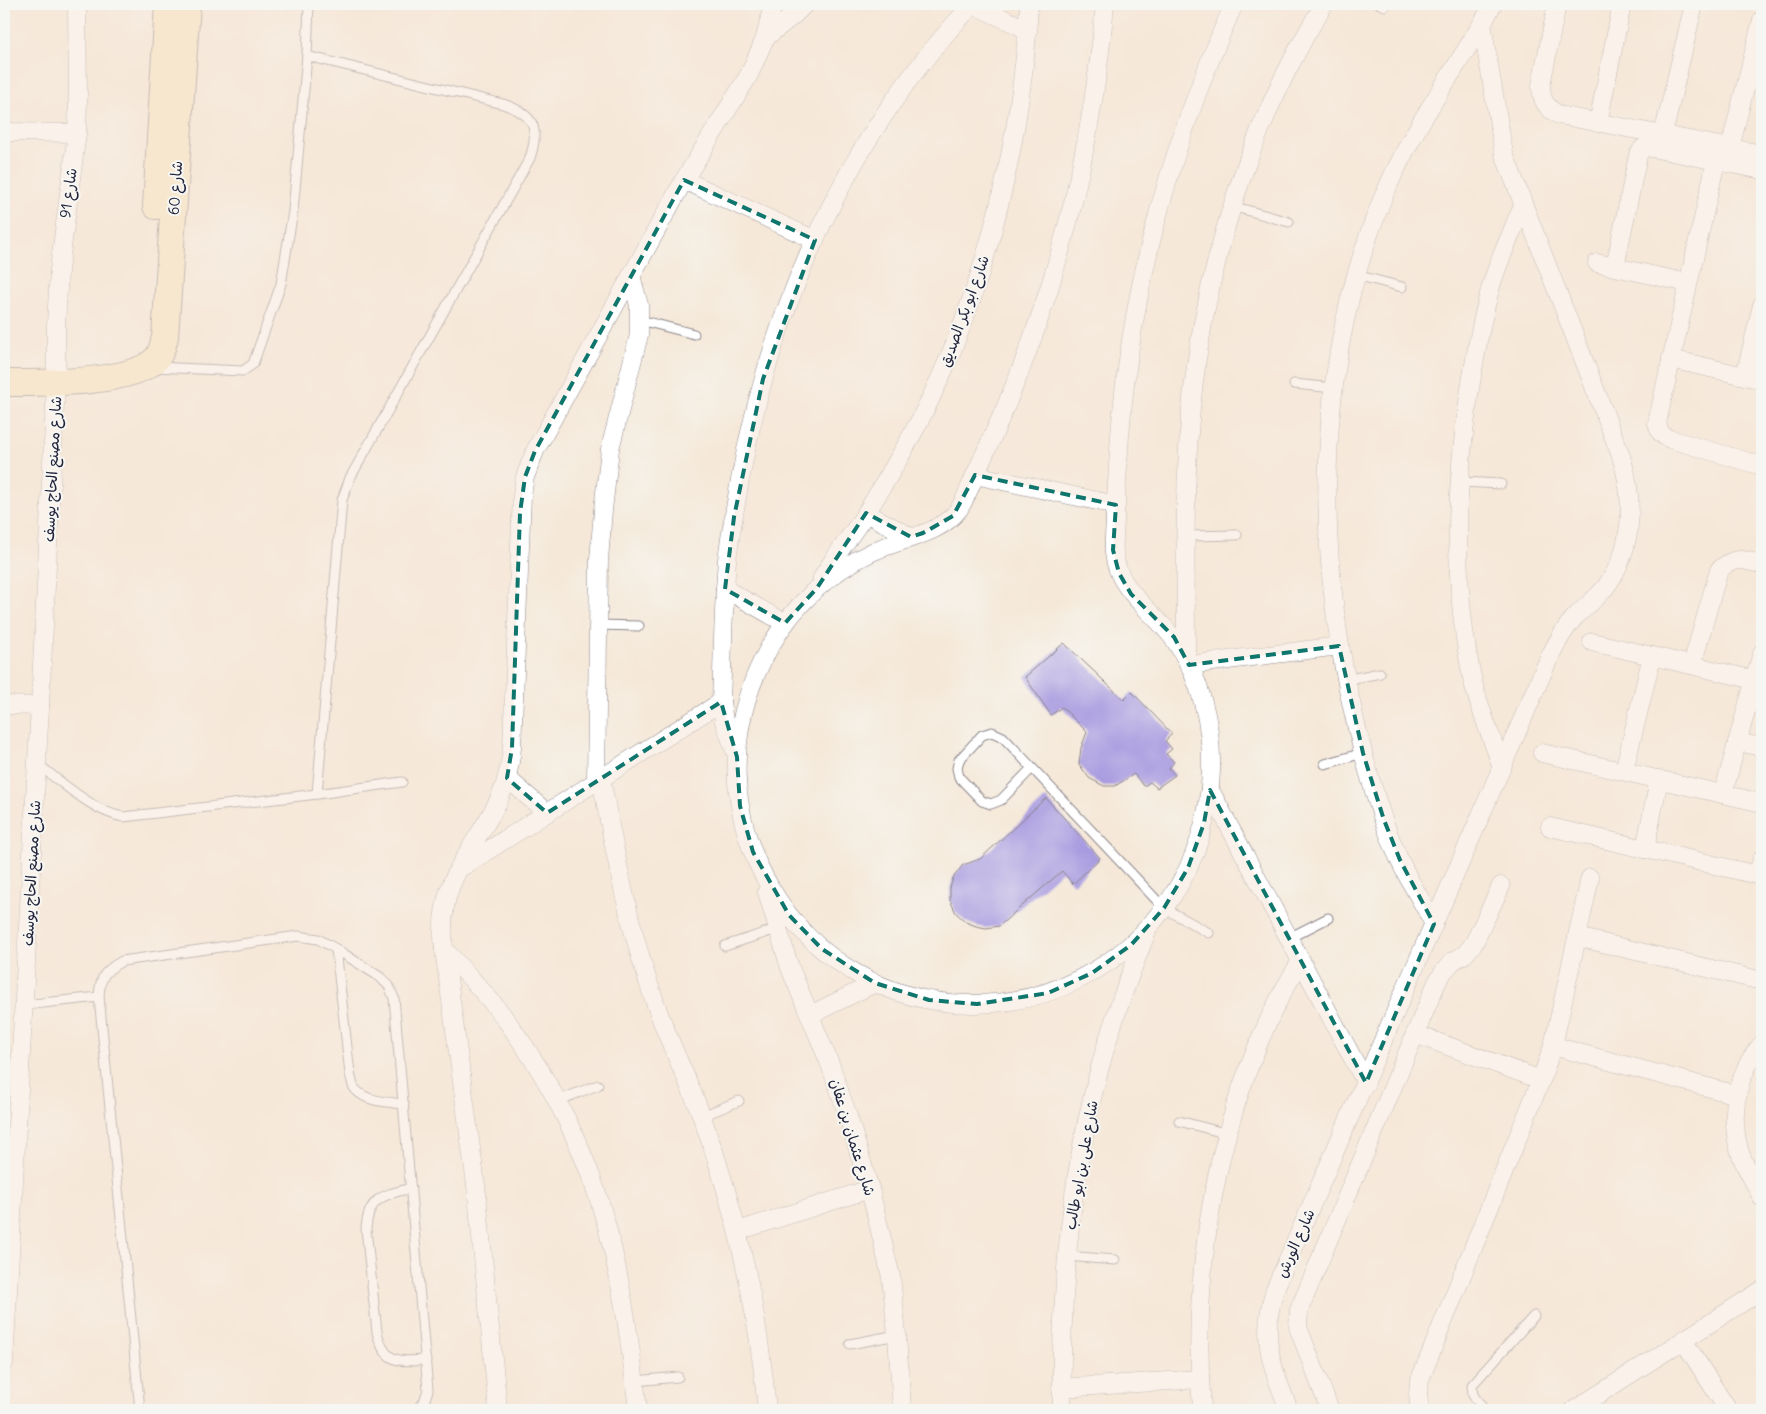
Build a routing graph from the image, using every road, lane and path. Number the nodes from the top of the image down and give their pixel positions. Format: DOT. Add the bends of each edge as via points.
graph roads {
  1 [pos="77,4"];
  2 [pos="168,4"];
  3 [pos="187,4"];
  4 [pos="309,4"];
  5 [pos="773,4"];
  6 [pos="805,4"];
  7 [pos="972,4"];
  8 [pos="1029,4"];
  9 [pos="1104,4"];
  10 [pos="1234,4"];
  11 [pos="1324,4"];
  12 [pos="1493,4"];
  13 [pos="1557,4"];
  14 [pos="1622,4"];
  15 [pos="1694,4"];
  16 [pos="1762,20"];
  17 [pos="1482,24"];
  18 [pos="1028,30"];
  19 [pos="765,38"];
  20 [pos="307,56"];
  21 [pos="1598,123"];
  22 [pos="4,132"];
  23 [pos="77,133"];
  24 [pos="1663,135"];
  25 [pos="1730,148"];
  26 [pos="1762,154"];
  27 [pos="1716,161"];
  28 [pos="1762,170"];
  29 [pos="684,180"];
  30 [pos="1523,205"];
  31 [pos="1232,206"];
  32 [pos="1289,222"];
  33 [pos="815,240"];
  34 [pos="1597,263"];
  35 [pos="1615,267"];
  36 [pos="1356,275"];
  37 [pos="631,276"];
  38 [pos="1688,283"];
  39 [pos="1402,287"];
  40 [pos="1762,305"];
  41 [pos="640,320"];
  42 [pos="694,334"];
  43 [pos="1671,358"];
  44 [pos="147,366"];
  45 [pos="1754,378"];
  46 [pos="4,383"];
  47 [pos="56,383"];
  48 [pos="1294,384"];
  49 [pos="1334,388"];
  50 [pos="1762,466"];
  51 [pos="975,475"];
  52 [pos="1460,482"];
  53 [pos="1501,484"];
  54 [pos="1116,505"];
  55 [pos="866,513"];
  56 [pos="1187,536"];
  57 [pos="1237,536"];
  58 [pos="911,537"];
  59 [pos="1762,565"];
  60 [pos="817,588"];
  61 [pos="725,589"];
  62 [pos="785,623"];
  63 [pos="597,625"];
  64 [pos="639,626"];
  65 [pos="1592,642"];
  66 [pos="1339,646"];
  67 [pos="1762,652"];
  68 [pos="1652,656"];
  69 [pos="1187,662"];
  70 [pos="1692,665"];
  71 [pos="1380,673"];
  72 [pos="1345,680"];
  73 [pos="1757,683"];
  74 [pos="721,702"];
  75 [pos="4,705"];
  76 [pos="40,706"];
  77 [pos="1737,742"];
  78 [pos="1762,747"];
  79 [pos="1362,753"];
  80 [pos="1542,753"];
  81 [pos="737,757"];
  82 [pos="37,764"];
  83 [pos="1326,764"];
  84 [pos="1032,768"];
  85 [pos="1502,768"];
  86 [pos="1624,771"];
  87 [pos="507,778"];
  88 [pos="1659,779"];
  89 [pos="598,780"];
  90 [pos="402,782"];
  91 [pos="1210,790"];
  92 [pos="317,794"];
  93 [pos="1723,794"];
  94 [pos="1762,803"];
  95 [pos="547,813"];
  96 [pos="1550,828"];
  97 [pos="1645,849"];
  98 [pos="457,870"];
  99 [pos="1761,870"];
  100 [pos="763,874"];
  101 [pos="1590,878"];
  102 [pos="1501,886"];
  103 [pos="1164,908"];
  104 [pos="1328,918"];
  105 [pos="1434,924"];
  106 [pos="1148,928"];
  107 [pos="777,929"];
  108 [pos="1209,933"];
  109 [pos="1577,937"];
  110 [pos="1289,938"];
  111 [pos="725,946"];
  112 [pos="336,949"];
  113 [pos="444,949"];
  114 [pos="1301,961"];
  115 [pos="1762,982"];
  116 [pos="875,983"];
  117 [pos="99,997"];
  118 [pos="24,1005"];
  119 [pos="810,1015"];
  120 [pos="1415,1034"];
  121 [pos="1762,1044"];
  122 [pos="1553,1046"];
  123 [pos="1541,1080"];
  124 [pos="1366,1082"];
  125 [pos="598,1085"];
  126 [pos="1736,1096"];
  127 [pos="557,1101"];
  128 [pos="739,1101"];
  129 [pos="404,1104"];
  130 [pos="702,1116"];
  131 [pos="1179,1121"];
  132 [pos="1228,1134"];
  133 [pos="10,1174"];
  134 [pos="411,1188"];
  135 [pos="870,1189"];
  136 [pos="1762,1198"];
  137 [pos="738,1231"];
  138 [pos="1066,1256"];
  139 [pos="1116,1260"];
  140 [pos="1762,1290"];
  141 [pos="1534,1316"];
  142 [pos="897,1335"];
  143 [pos="1684,1340"];
  144 [pos="850,1344"];
  145 [pos="426,1360"];
  146 [pos="4,1363"];
  147 [pos="678,1377"];
  148 [pos="1200,1379"];
  149 [pos="635,1381"];
  150 [pos="1061,1388"];
  151 [pos="1583,1408"];
  152 [pos="140,1410"];
  153 [pos="416,1410"];
  154 [pos="498,1410"];
  155 [pos="638,1410"];
  156 [pos="767,1410"];
  157 [pos="902,1410"];
  158 [pos="1062,1410"];
  159 [pos="1202,1410"];
  160 [pos="1289,1410"];
  161 [pos="1330,1410"];
  162 [pos="1420,1410"];
  163 [pos="1484,1410"];
  164 [pos="1728,1410"];
  1 -- 23 [label="street, شارع 91"];
  2 -- 44 [label="street, شارع 60"];
  3 -- 44 [label="street, شارع 60" via="165,337 163,349"];
  4 -- 20 [label="lane"];
  5 -- 19 [label="street"];
  6 -- 19 [label="street"];
  7 -- 18 [label="street"];
  7 -- 33 [label="street" via="924,60 888,110 851,168"];
  8 -- 18 [label="street, شارع ابو بكر الصديق"];
  9 -- 51 [label="street" via="1087,143 1064,242 1012,394"];
  10 -- 54 [label="street" via="1190,109 1152,235 1125,382"];
  11 -- 31 [label="street" via="1288,67 1253,147"];
  12 -- 17 [label="street"];
  13 -- 21 [label="street" via="1541,95 1551,111 1559,115"];
  14 -- 21 [label="street"];
  15 -- 24 [label="street"];
  16 -- 25 [label="street"];
  17 -- 30 [label="street, شارع الورش" via="1504,154"];
  17 -- 36 [label="street" via="1419,124 1400,161 1368,236"];
  18 -- 55 [label="street, شارع ابو بكر الصديق" via="1010,153 969,303 930,399"];
  19 -- 29 [label="street" via="749,75"];
  20 -- 44 [label="lane" via="293,211 281,284 253,364 243,371"];
  20 -- 92 [label="lane" via="520,110 532,124 536,141 530,158 350,478 342,500"];
  21 -- 24 [label="street"];
  22 -- 23 [label="street"];
  23 -- 47 [label="street, شارع 91" via="59,270"];
  24 -- 25 [label="street"];
  25 -- 26 [label="street"];
  27 -- 28 [label="street"];
  27 -- 35 [label="street" via="1647,147 1640,150"];
  27 -- 38 [label="street"];
  29 -- 33 [label="street"];
  29 -- 37 [label="street"];
  30 -- 52 [label="street" via="1496,272 1479,338 1465,424"];
  30 -- 85 [label="street, شارع الورش" via="1621,456 1631,509 1626,542 1614,573 1557,642"];
  31 -- 32 [label="lane"];
  31 -- 56 [label="street" via="1214,271 1197,356 1189,442"];
  33 -- 61 [label="street" via="792,293 763,379 742,469"];
  34 -- 35 [label="street"];
  35 -- 38 [label="street"];
  36 -- 39 [label="lane"];
  36 -- 49 [label="street" via="1342,331"];
  37 -- 41 [label="street"];
  37 -- 87 [label="street" via="535,451 525,477 520,513 512,748"];
  38 -- 43 [label="street"];
  40 -- 45 [label="street"];
  41 -- 42 [label="lane"];
  41 -- 63 [label="street" via="637,350 609,457 599,560"];
  43 -- 45 [label="street"];
  43 -- 50 [label="street" via="1657,424 1663,436"];
  44 -- 47 [label="street, شارع 60" via="115,377"];
  46 -- 47 [label="street, شارع 60"];
  47 -- 76 [label="street, شارع مصنع الحاج يوسف"];
  48 -- 49 [label="lane"];
  49 -- 66 [label="street" via="1327,524"];
  51 -- 54 [label="street"];
  51 -- 58 [label="street" via="953,516 935,529"];
  52 -- 53 [label="lane"];
  52 -- 85 [label="street" via="1459,554 1466,640 1474,684"];
  54 -- 69 [label="street" via="1114,550 1119,573 1132,594 1174,638"];
  55 -- 58 [label="street"];
  55 -- 60 [label="street, شارع ابو بكر الصديق"];
  56 -- 57 [label="lane"];
  56 -- 69 [label="street"];
  58 -- 60 [label="street" via="856,560"];
  59 -- 70 [label="street" via="1737,559 1727,562 1719,570"];
  60 -- 62 [label="street"];
  61 -- 62 [label="street"];
  61 -- 74 [label="street"];
  62 -- 81 [label="street" via="767,650 751,686 739,733"];
  63 -- 64 [label="lane"];
  63 -- 89 [label="street"];
  65 -- 68 [label="street"];
  66 -- 69 [label="street"];
  66 -- 72 [label="street"];
  67 -- 73 [label="street"];
  68 -- 70 [label="street"];
  68 -- 86 [label="street"];
  69 -- 91 [label="street" via="1208,727"];
  70 -- 73 [label="street"];
  71 -- 72 [label="lane"];
  72 -- 79 [label="street"];
  73 -- 77 [label="street"];
  74 -- 81 [label="street"];
  74 -- 89 [label="street"];
  75 -- 76 [label="street"];
  76 -- 82 [label="street, شارع مصنع الحاج يوسف"];
  77 -- 78 [label="street"];
  77 -- 93 [label="street"];
  79 -- 83 [label="lane"];
  79 -- 105 [label="street" via="1400,860"];
  80 -- 86 [label="street"];
  81 -- 100 [label="street" via="740,806"];
  82 -- 92 [label="lane" via="99,809 123,817"];
  82 -- 118 [label="street, شارع مصنع الحاج يوسف"];
  84 -- 84 [label="lane" via="1004,737 992,732 982,734 959,760 957,768 959,777 982,801 991,804 1001,800"];
  84 -- 103 [label="lane"];
  85 -- 105 [label="street, شارع الورش"];
  86 -- 88 [label="street"];
  87 -- 95 [label="street"];
  87 -- 98 [label="street" via="494,810"];
  88 -- 93 [label="street"];
  88 -- 97 [label="street"];
  89 -- 95 [label="street"];
  89 -- 130 [label="street" via="656,1005"];
  90 -- 92 [label="lane"];
  91 -- 103 [label="street" via="1198,846"];
  91 -- 110 [label="street"];
  93 -- 94 [label="street"];
  95 -- 98 [label="street"];
  96 -- 97 [label="street"];
  97 -- 99 [label="street"];
  98 -- 113 [label="street" via="445,904"];
  100 -- 107 [label="street, شارع عثمان بن عفان"];
  100 -- 116 [label="street" via="779,902 804,933 841,964"];
  101 -- 109 [label="street"];
  102 -- 120 [label="street" via="1474,943 1444,970 1437,982"];
  103 -- 106 [label="street"];
  103 -- 108 [label="lane"];
  104 -- 110 [label="lane"];
  105 -- 124 [label="street, شارع الورش"];
  106 -- 116 [label="street" via="1092,973 1048,993 1025,999 993,1004 953,1004 906,994"];
  106 -- 138 [label="street, شارع على بن ابو طالب" via="1098,1071 1077,1170"];
  107 -- 111 [label="lane"];
  107 -- 119 [label="street, شارع عثمان بن عفان"];
  109 -- 115 [label="street"];
  109 -- 122 [label="street"];
  110 -- 114 [label="street"];
  112 -- 117 [label="lane" via="318,939 298,936 122,961 108,968 100,982"];
  112 -- 129 [label="lane" via="389,986 394,998"];
  112 -- 129 [label="lane" via="354,1086 368,1098"];
  113 -- 127 [label="street" via="508,1022"];
  113 -- 154 [label="street" via="476,1185"];
  114 -- 124 [label="street"];
  114 -- 132 [label="street" via="1261,1037"];
  116 -- 119 [label="street"];
  117 -- 118 [label="lane"];
  117 -- 152 [label="lane"];
  118 -- 133 [label="street, شارع مصنع الحاج يوسف"];
  119 -- 135 [label="street, شارع عثمان بن عفان" via="847,1114"];
  120 -- 123 [label="street"];
  120 -- 161 [label="street" via="1299,1310 1298,1327"];
  121 -- 126 [label="street" via="1744,1073"];
  122 -- 123 [label="street"];
  122 -- 126 [label="street"];
  123 -- 162 [label="street" via="1419,1382"];
  124 -- 160 [label="street, شارع الورش" via="1271,1303 1268,1348"];
  125 -- 127 [label="lane"];
  126 -- 136 [label="street" via="1734,1123 1739,1150"];
  127 -- 149 [label="street" via="584,1159 607,1226 621,1288"];
  128 -- 130 [label="lane"];
  129 -- 134 [label="lane"];
  130 -- 137 [label="street"];
  131 -- 132 [label="lane"];
  132 -- 148 [label="street" via="1213,1195 1203,1268 1199,1318"];
  133 -- 146 [label="street, شارع مصنع الحاج يوسف"];
  134 -- 145 [label="lane"];
  134 -- 145 [label="lane" via="385,1195 374,1203 367,1215 366,1229 380,1347 391,1358"];
  135 -- 137 [label="street"];
  135 -- 142 [label="street, شارع عثمان بن عفان" via="891,1277"];
  137 -- 156 [label="street" via="758,1326"];
  138 -- 139 [label="lane"];
  138 -- 150 [label="street, شارع على بن ابو طالب"];
  140 -- 143 [label="street"];
  141 -- 163 [label="lane" via="1472,1385 1473,1395"];
  142 -- 144 [label="lane"];
  142 -- 157 [label="street, شارع عثمان بن عفان"];
  143 -- 151 [label="street"];
  143 -- 164 [label="street"];
  145 -- 153 [label="lane" via="428,1390 424,1402"];
  147 -- 149 [label="lane"];
  148 -- 150 [label="street"];
  148 -- 159 [label="street"];
  149 -- 155 [label="street"];
  150 -- 158 [label="street, شارع على بن ابو طالب"];
}
